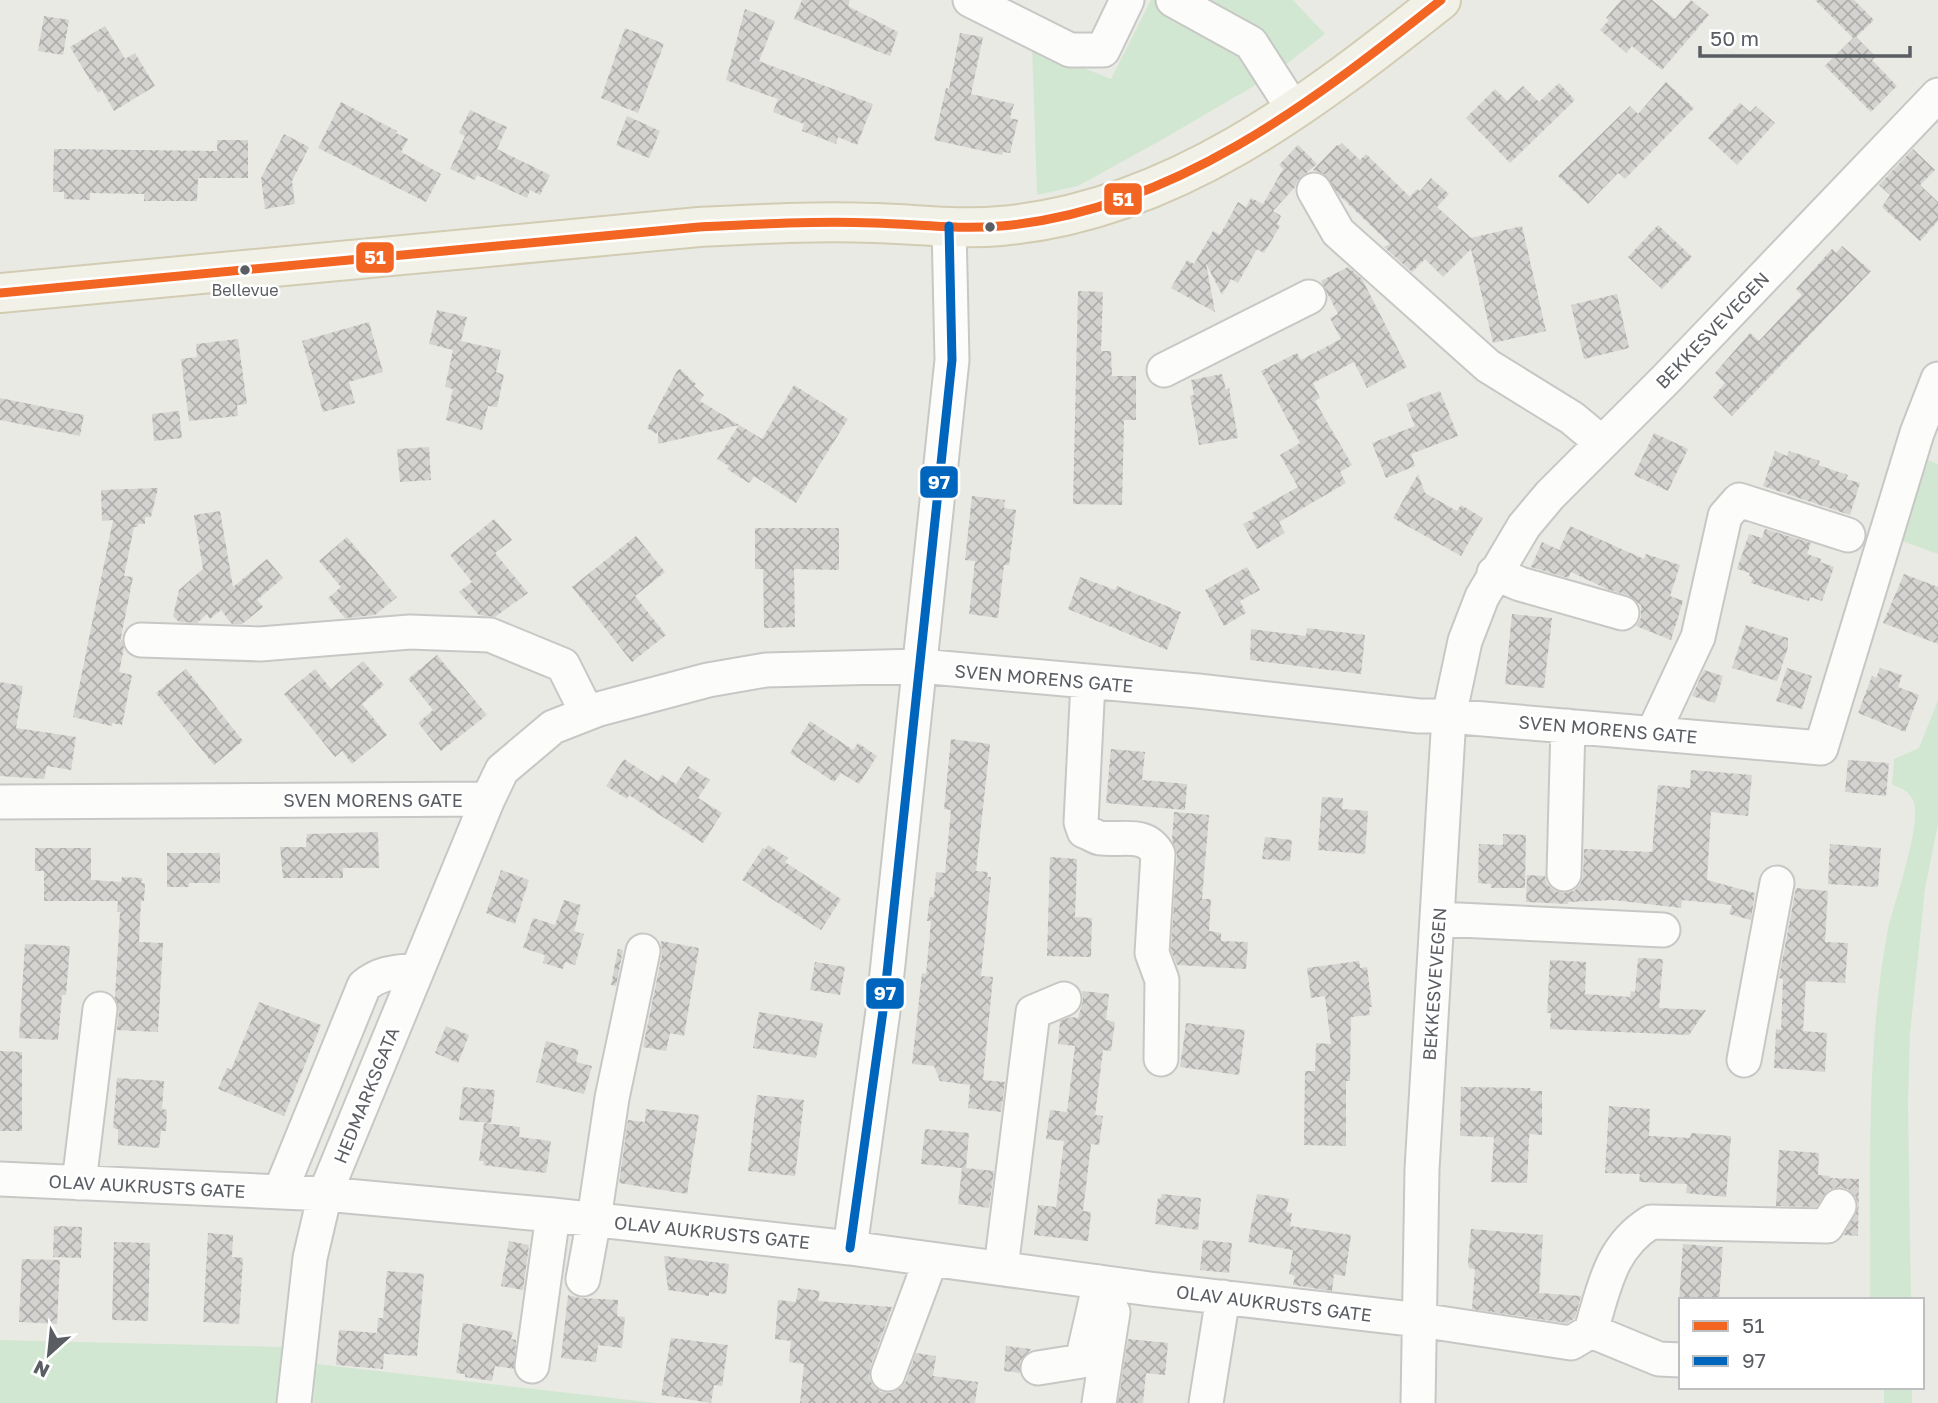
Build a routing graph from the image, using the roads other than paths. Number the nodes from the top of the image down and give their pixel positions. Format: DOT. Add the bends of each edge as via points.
graph roads {
  1 [pos="970,0"];
  2 [pos="1127,0"];
  3 [pos="1173,0"];
  4 [pos="1441,0"];
  5 [pos="1938,94"];
  6 [pos="1294,110"];
  7 [pos="1314,190"];
  8 [pos="949,226"];
  9 [pos="0,293"];
  10 [pos="1309,297"];
  11 [pos="1164,370"];
  12 [pos="1938,379"];
  13 [pos="1602,443"];
  14 [pos="1848,535"];
  15 [pos="1494,573"];
  16 [pos="1622,613"];
  17 [pos="141,640"];
  18 [pos="920,666"];
  19 [pos="1088,682"];
  20 [pos="587,713"];
  21 [pos="1450,716"];
  22 [pos="1569,726"];
  23 [pos="1653,733"];
  24 [pos="488,800"];
  25 [pos="0,802"];
  26 [pos="1564,874"];
  27 [pos="1777,883"];
  28 [pos="1438,919"];
  29 [pos="1663,930"];
  30 [pos="643,951"];
  31 [pos="417,970"];
  32 [pos="1064,999"];
  33 [pos="100,1009"];
  34 [pos="1161,1059"];
  35 [pos="1744,1060"];
  36 [pos="0,1179"];
  37 [pos="79,1183"];
  38 [pos="279,1192"];
  39 [pos="325,1194"];
  40 [pos="1839,1206"];
  41 [pos="552,1215"];
  42 [pos="594,1219"];
  43 [pos="850,1248"];
  44 [pos="931,1259"];
  45 [pos="1001,1268"];
  46 [pos="583,1279"];
  47 [pos="1109,1283"];
  48 [pos="1223,1297"];
  49 [pos="1420,1320"];
  50 [pos="1591,1331"];
  51 [pos="1679,1360"];
  52 [pos="532,1366"];
  53 [pos="1038,1368"];
  54 [pos="888,1374"];
  55 [pos="294,1403"];
  56 [pos="1099,1403"];
  57 [pos="1206,1403"];
  58 [pos="1418,1403"];
  1 -- 2 [label="street" via="1070,51 1103,50"];
  3 -- 6 [label="street" via="1251,43"];
  4 -- 6 [label="main road"];
  5 -- 13 [label="street, BEKKESVEVEGEN"];
  6 -- 8 [label="main road" via="1188,173 1125,199 1024,223"];
  7 -- 13 [label="street" via="1338,232 1478,358 1572,418"];
  8 -- 9 [label="main road" via="815,222 699,227"];
  8 -- 18 [label="street" via="952,360"];
  10 -- 11 [label="street"];
  12 -- 23 [label="street, SVEN MORENS GATE" via="1917,433 1821,748"];
  13 -- 15 [label="street, BEKKESVEVEGEN" via="1524,526"];
  14 -- 23 [label="street" via="1739,500 1724,516 1698,637"];
  15 -- 16 [label="street"];
  15 -- 21 [label="street, BEKKESVEVEGEN" via="1465,641"];
  17 -- 20 [label="street" via="260,644 410,632 490,635 563,666"];
  18 -- 19 [label="street, SVEN MORENS GATE"];
  18 -- 20 [label="street, SVEN MORENS GATE" via="766,670 708,680"];
  18 -- 43 [label="street" via="883,1012"];
  19 -- 21 [label="street, SVEN MORENS GATE"];
  19 -- 34 [label="street" via="1084,831 1098,838 1142,839 1158,855 1152,953 1162,980"];
  20 -- 24 [label="street, SVEN MORENS GATE" via="553,727 502,770"];
  21 -- 22 [label="street, SVEN MORENS GATE"];
  21 -- 28 [label="street, BEKKESVEVEGEN"];
  22 -- 23 [label="street, SVEN MORENS GATE"];
  22 -- 26 [label="street"];
  24 -- 25 [label="street, SVEN MORENS GATE"];
  24 -- 31 [label="street, HEDMARKSGATA"];
  27 -- 35 [label="street"];
  28 -- 29 [label="street"];
  28 -- 49 [label="street, BEKKESVEVEGEN" via="1422,1169"];
  30 -- 42 [label="street" via="612,1098"];
  31 -- 38 [label="street" via="375,976 364,986"];
  31 -- 39 [label="street, HEDMARKSGATA"];
  32 -- 45 [label="street" via="1033,1012"];
  33 -- 37 [label="street"];
  36 -- 37 [label="street, OLAV AUKRUSTS GATE"];
  37 -- 38 [label="street, OLAV AUKRUSTS GATE"];
  38 -- 39 [label="street, OLAV AUKRUSTS GATE"];
  39 -- 41 [label="street, OLAV AUKRUSTS GATE"];
  39 -- 55 [label="street, HEDMARKSGATA" via="310,1258"];
  40 -- 50 [label="street" via="1827,1226 1651,1222 1634,1233 1612,1264"];
  41 -- 42 [label="street, OLAV AUKRUSTS GATE"];
  41 -- 52 [label="street"];
  42 -- 43 [label="street, OLAV AUKRUSTS GATE"];
  42 -- 46 [label="street"];
  43 -- 44 [label="street, OLAV AUKRUSTS GATE"];
  44 -- 45 [label="street, OLAV AUKRUSTS GATE"];
  44 -- 54 [label="street"];
  45 -- 47 [label="street, OLAV AUKRUSTS GATE"];
  47 -- 48 [label="street, OLAV AUKRUSTS GATE"];
  47 -- 53 [label="street" via="1082,1361"];
  47 -- 56 [label="street"];
  48 -- 49 [label="street, OLAV AUKRUSTS GATE"];
  48 -- 57 [label="street"];
  49 -- 50 [label="street, OLAV AUKRUSTS GATE" via="1571,1343"];
  49 -- 58 [label="street, BEKKESVEVEGEN"];
  50 -- 51 [label="street" via="1659,1359"];
}
